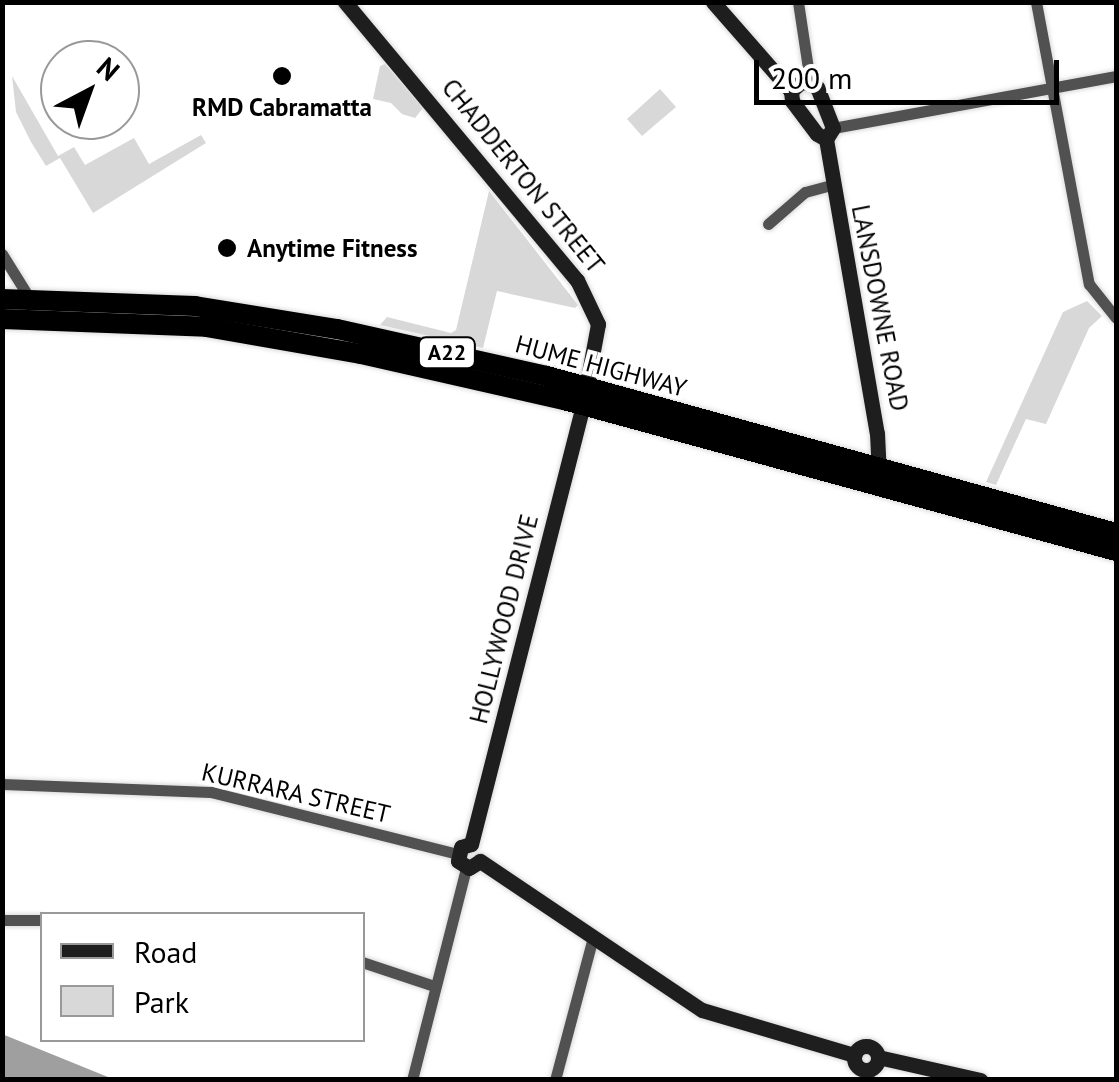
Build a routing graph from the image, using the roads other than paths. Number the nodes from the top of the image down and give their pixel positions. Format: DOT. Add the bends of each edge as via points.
graph roads {
  1 [pos="346,2"];
  2 [pos="714,2"];
  3 [pos="798,2"];
  4 [pos="1036,2"];
  5 [pos="1116,76"];
  6 [pos="810,82"];
  7 [pos="1051,87"];
  8 [pos="791,91"];
  9 [pos="830,133"];
  10 [pos="831,184"];
  11 [pos="768,224"];
  12 [pos="2,254"];
  13 [pos="2,299"];
  14 [pos="30,299"];
  15 [pos="1116,318"];
  16 [pos="2,319"];
  17 [pos="585,396"];
  18 [pos="878,477"];
  19 [pos="1116,532"];
  20 [pos="1116,551"];
  21 [pos="2,784"];
  22 [pos="468,861"];
  23 [pos="2,920"];
  24 [pos="40,920"];
  25 [pos="592,937"];
  26 [pos="365,963"];
  27 [pos="434,986"];
  28 [pos="854,1055"];
  29 [pos="878,1057"];
  30 [pos="868,1075"];
  31 [pos="412,1080"];
  32 [pos="554,1080"];
  33 [pos="980,1080"];
  1 -- 17 [label="street, CHADDERTON STREET" via="584,290 598,324"];
  2 -- 8 [label="street"];
  3 -- 6 [label="street"];
  4 -- 7 [label="street"];
  5 -- 7 [label="street"];
  6 -- 8 [label="street"];
  6 -- 9 [label="street, LANSDOWNE ROAD" via="820,92"];
  7 -- 9 [label="street"];
  7 -- 15 [label="street" via="1090,284"];
  8 -- 9 [label="street" via="819,136"];
  9 -- 10 [label="street, LANSDOWNE ROAD"];
  10 -- 11 [label="street" via="805,192"];
  10 -- 18 [label="street, LANSDOWNE ROAD"];
  12 -- 14 [label="street"];
  13 -- 14 [label="highway, HUME HIGHWAY / A22"];
  14 -- 17 [label="highway, HUME HIGHWAY / A22" via="264,315"];
  16 -- 17 [label="highway, HUME HIGHWAY / A22" via="258,334"];
  17 -- 18 [label="highway, HUME HIGHWAY / A22"];
  17 -- 22 [label="street, HOLLYWOOD DRIVE"];
  18 -- 19 [label="highway, HUME HIGHWAY / A22"];
  18 -- 20 [label="highway, HUME HIGHWAY / A22"];
  21 -- 22 [label="street, KURRARA STREET" via="211,792"];
  22 -- 25 [label="street"];
  22 -- 27 [label="street"];
  23 -- 24 [label="street"];
  25 -- 28 [label="street" via="702,1010"];
  25 -- 32 [label="street"];
  26 -- 27 [label="street"];
  27 -- 31 [label="street"];
  28 -- 29 [label="street" via="867,1046"];
  28 -- 30 [label="street"];
  29 -- 30 [label="street"];
  29 -- 33 [label="street"];
}
